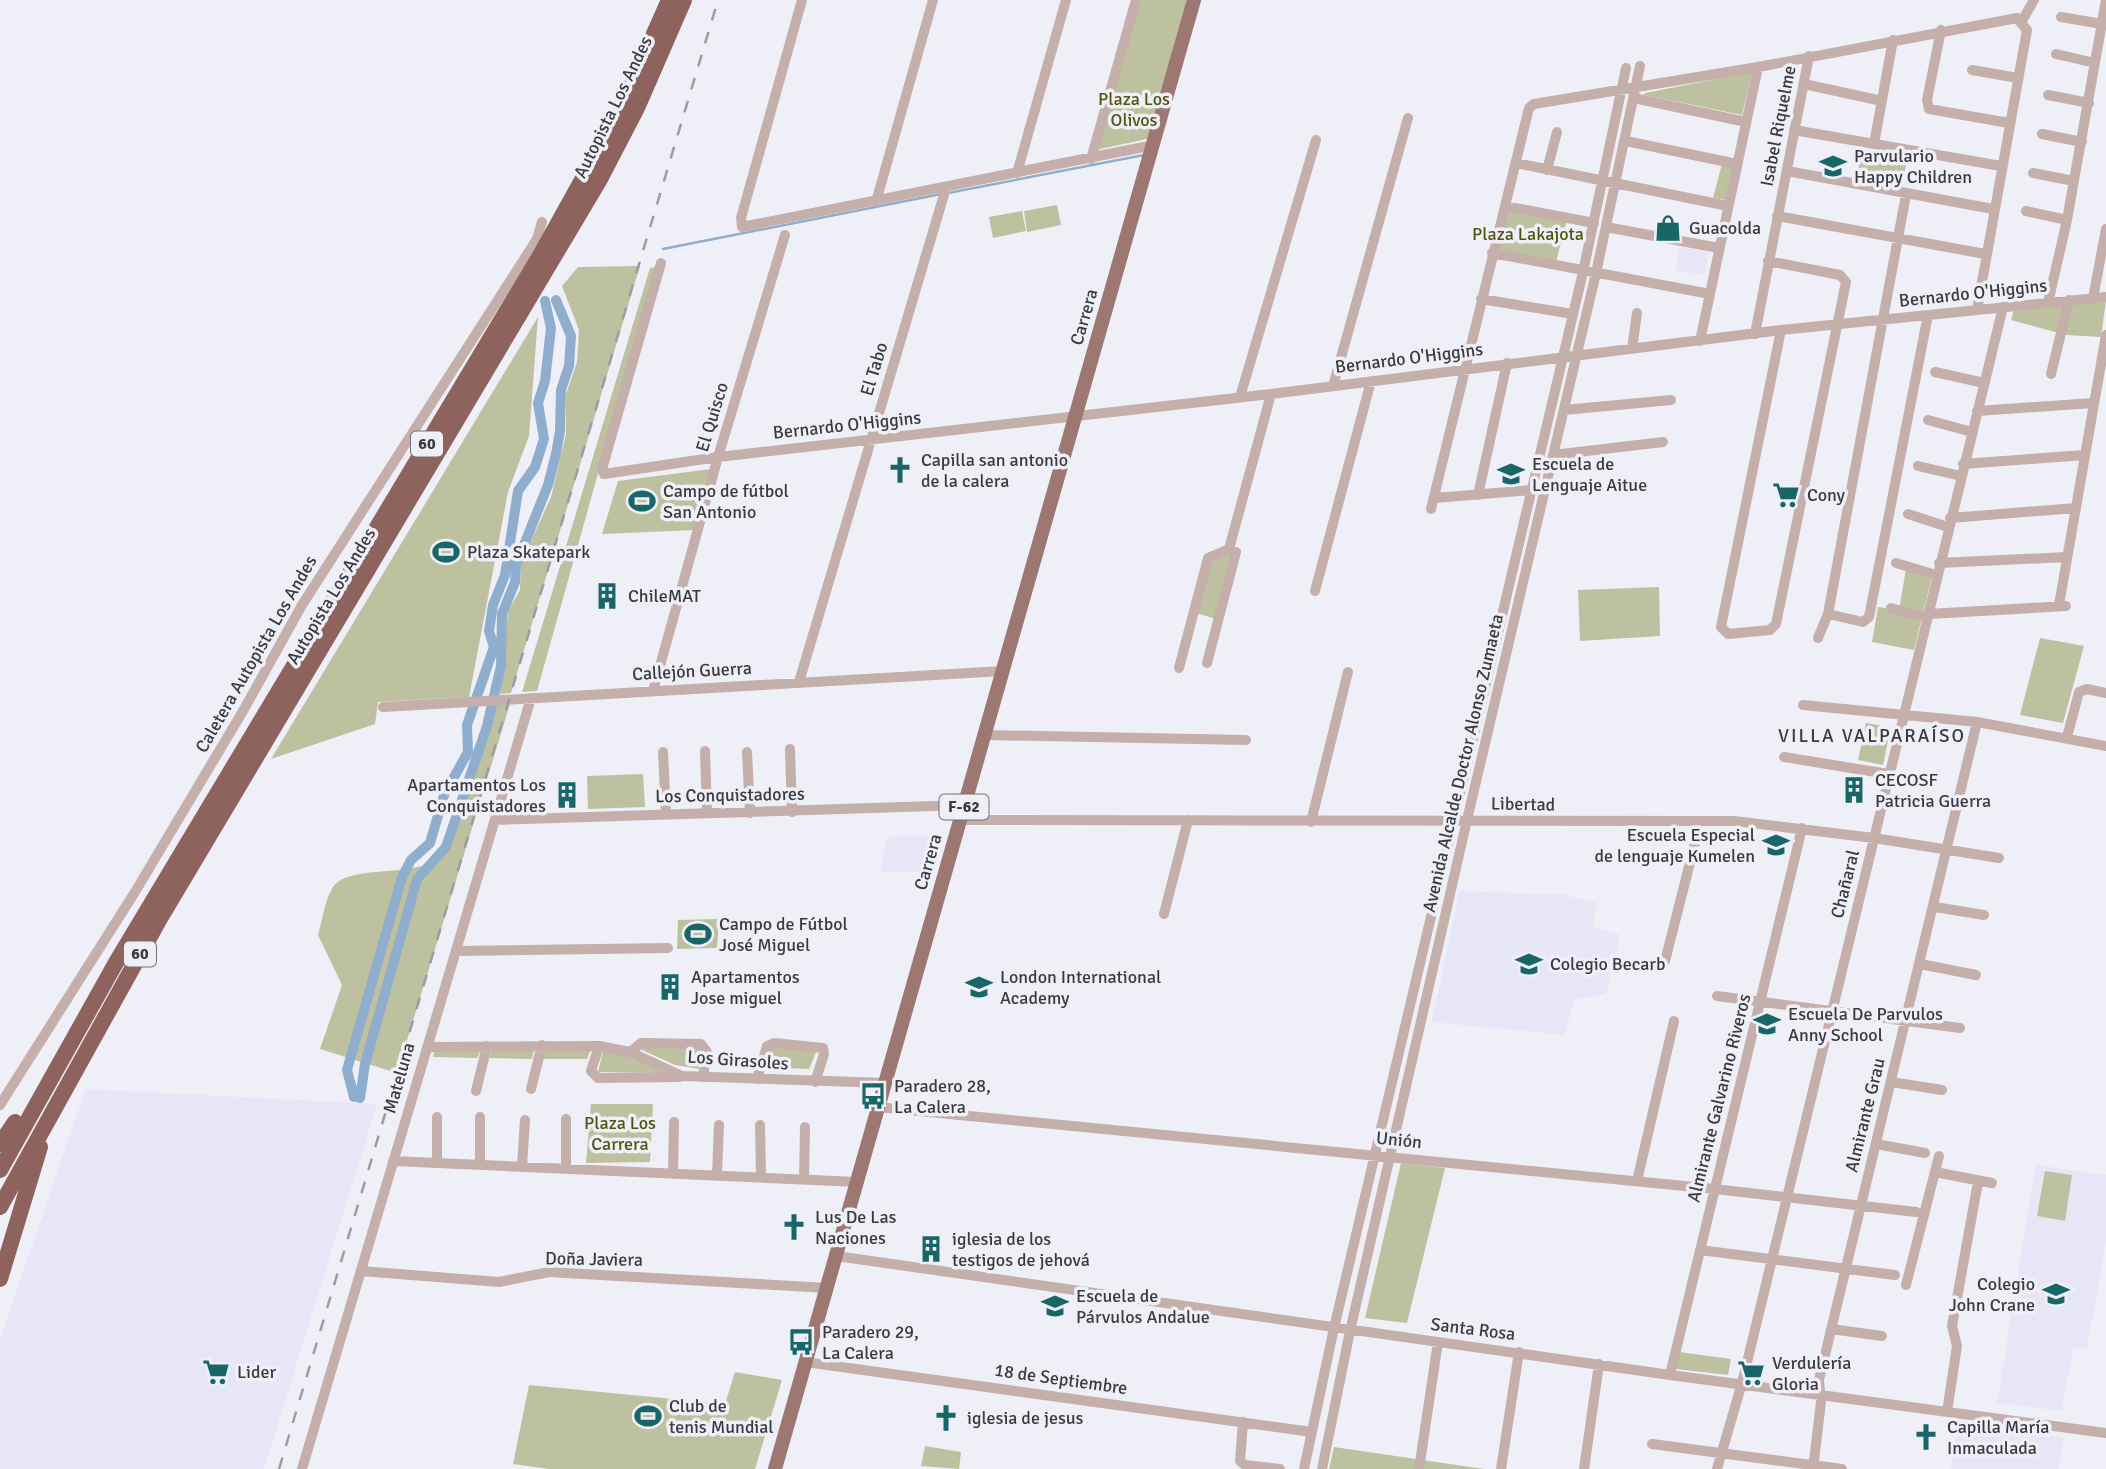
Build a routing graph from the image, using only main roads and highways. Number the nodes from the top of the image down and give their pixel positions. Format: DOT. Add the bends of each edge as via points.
graph roads {
  1 [pos="669,0"];
  2 [pos="684,0"];
  3 [pos="1194,0"];
  4 [pos="64,1051"];
  5 [pos="52,1111"];
  6 [pos="0,1144"];
  7 [pos="0,1170"];
  8 [pos="0,1207"];
  9 [pos="0,1279"];
  10 [pos="775,1469"];
  1 -- 4 [label="highway, Autopista Los Andes / 60" via="617,117 541,254"];
  2 -- 5 [label="highway, Autopista Los Andes / 60" via="637,108 582,212 158,922"];
  3 -- 10 [label="main road, Carrera / F-62"];
  4 -- 6 [label="highway"];
  4 -- 7 [label="highway, Autopista Los Andes / 60"];
  5 -- 8 [label="highway, Autopista Los Andes / 60"];
  5 -- 9 [label="highway"];
}
